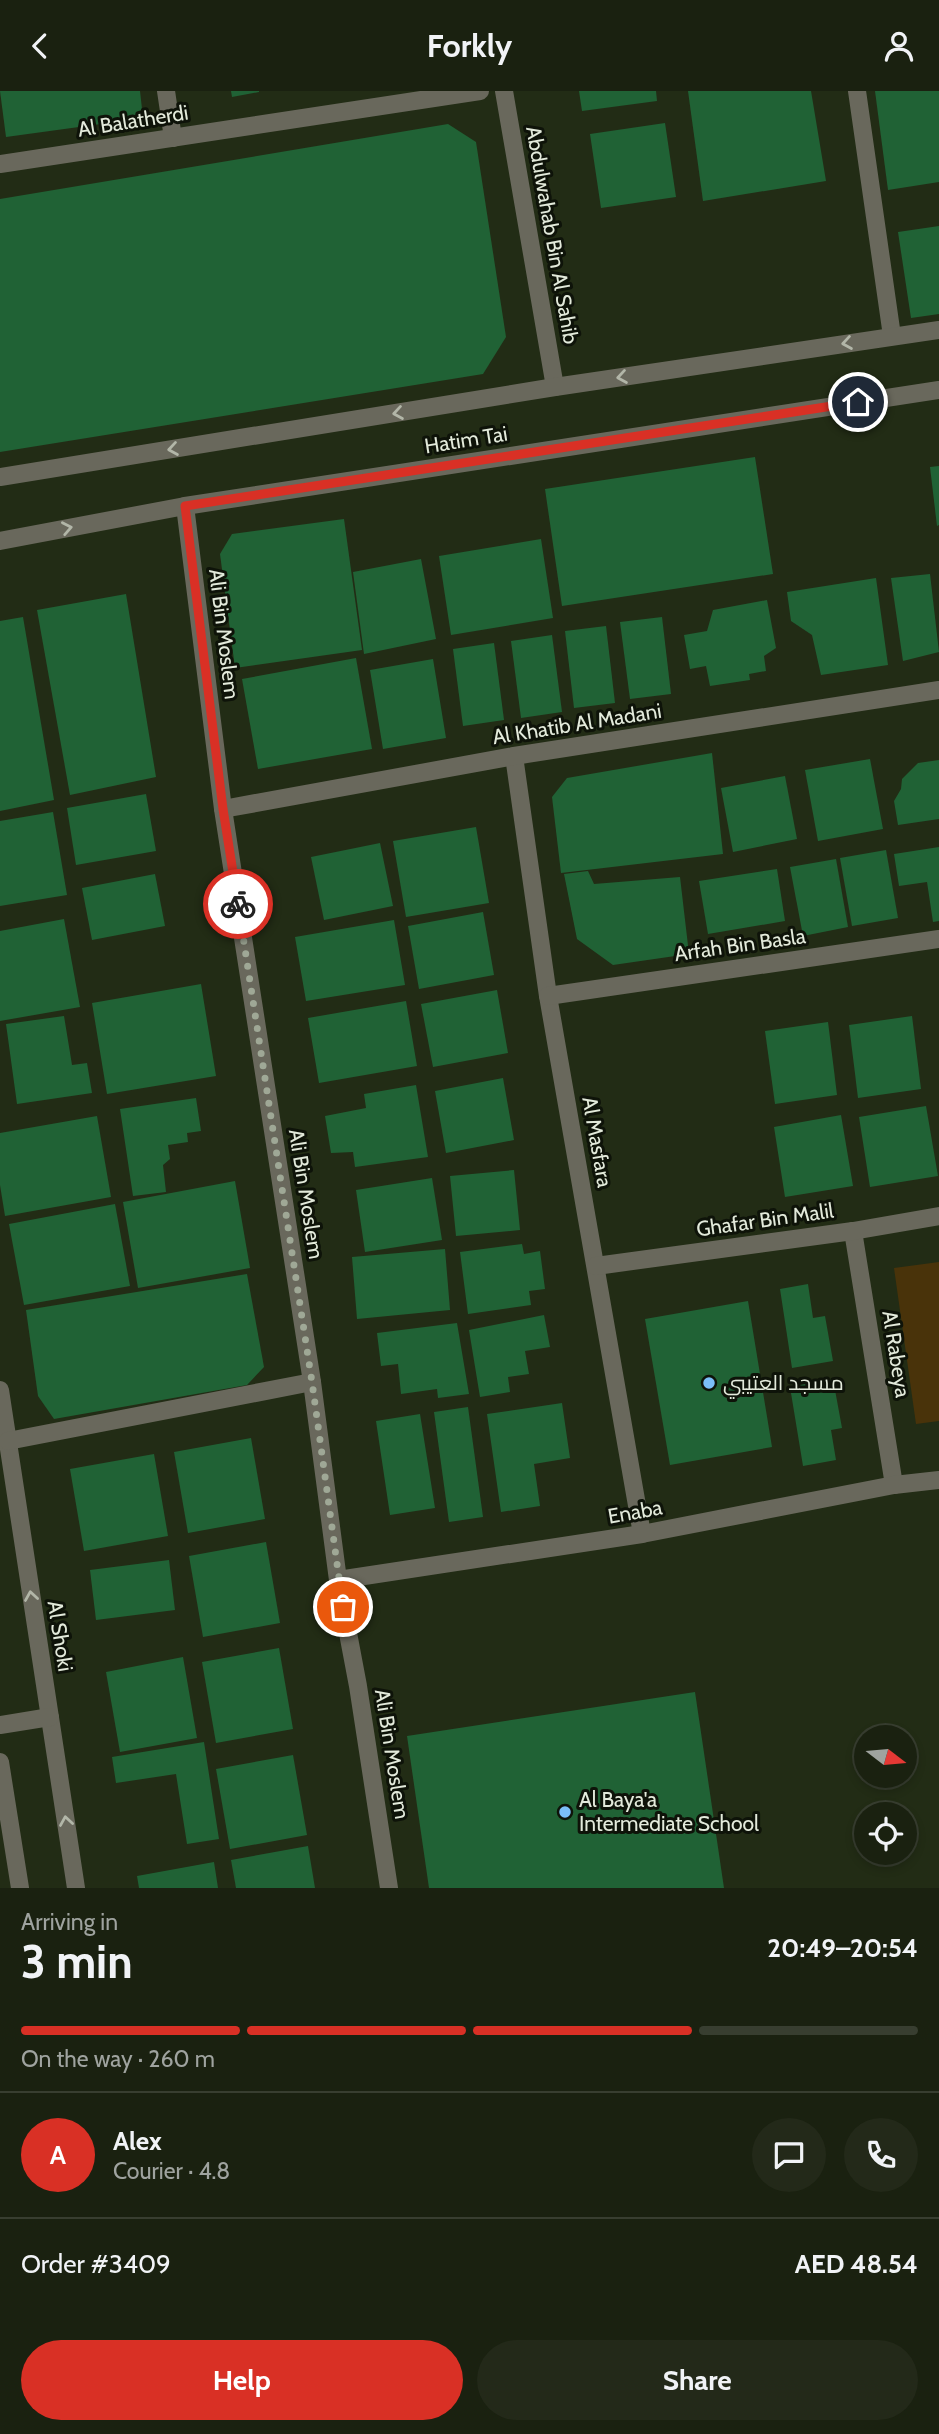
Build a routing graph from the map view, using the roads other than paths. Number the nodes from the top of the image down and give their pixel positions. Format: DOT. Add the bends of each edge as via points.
graph roads {
  1 [pos="166,91"];
  2 [pos="480,91"];
  3 [pos="504,91"];
  4 [pos="857,91"];
  5 [pos="173,138"];
  6 [pos="0,164"];
  7 [pos="939,330"];
  8 [pos="892,337"];
  9 [pos="555,387"];
  10 [pos="939,390"];
  11 [pos="0,477"];
  12 [pos="185,506"];
  13 [pos="0,541"];
  14 [pos="939,690"];
  15 [pos="514,756"];
  16 [pos="223,809"];
  17 [pos="939,939"];
  18 [pos="548,996"];
  19 [pos="939,1216"];
  20 [pos="853,1231"];
  21 [pos="596,1266"];
  22 [pos="312,1382"];
  23 [pos="0,1390"];
  24 [pos="8,1441"];
  25 [pos="939,1480"];
  26 [pos="894,1485"];
  27 [pos="642,1534"];
  28 [pos="338,1580"];
  29 [pos="50,1717"];
  30 [pos="0,1725"];
  31 [pos="0,1762"];
  32 [pos="20,1888"];
  33 [pos="76,1888"];
  34 [pos="389,1888"];
  1 -- 5 [label="street"];
  2 -- 5 [label="street, Al Balatherdi"];
  3 -- 9 [label="street, Abdulwahab Bin Al Sahib"];
  4 -- 8 [label="street"];
  5 -- 6 [label="street, Al Balatherdi"];
  7 -- 8 [label="street, Hatim Tai"];
  8 -- 9 [label="street, Hatim Tai, one-way"];
  9 -- 11 [label="street, Hatim Tai, one-way"];
  10 -- 12 [label="street, Hatim Tai"];
  13 -- 12 [label="street, Hatim Tai, one-way"];
  12 -- 16 [label="street, Ali Bin Moslem"];
  14 -- 15 [label="street, Al Khatib Al Madani"];
  15 -- 16 [label="street, Al Khatib Al Madani"];
  15 -- 18 [label="street, Al Masfara"];
  16 -- 22 [label="street, Ali Bin Moslem"];
  17 -- 18 [label="street, Arfah Bin Basla"];
  18 -- 21 [label="street, Al Masfara"];
  19 -- 20 [label="street, Ghafar Bin Malil"];
  20 -- 21 [label="street, Ghafar Bin Malil"];
  20 -- 26 [label="street, Al Rabeya"];
  21 -- 27 [label="street, Al Masfara"];
  22 -- 24 [label="street"];
  22 -- 28 [label="street, Ali Bin Moslem"];
  23 -- 24 [label="street, Al Shoki"];
  29 -- 24 [label="street, Al Shoki, one-way"];
  25 -- 26 [label="street, Enaba"];
  26 -- 27 [label="street, Enaba"];
  27 -- 28 [label="street, Enaba"];
  28 -- 34 [label="street, Ali Bin Moslem"];
  29 -- 30 [label="street"];
  33 -- 29 [label="street, Al Shoki, one-way"];
  31 -- 32 [label="street"];
}
